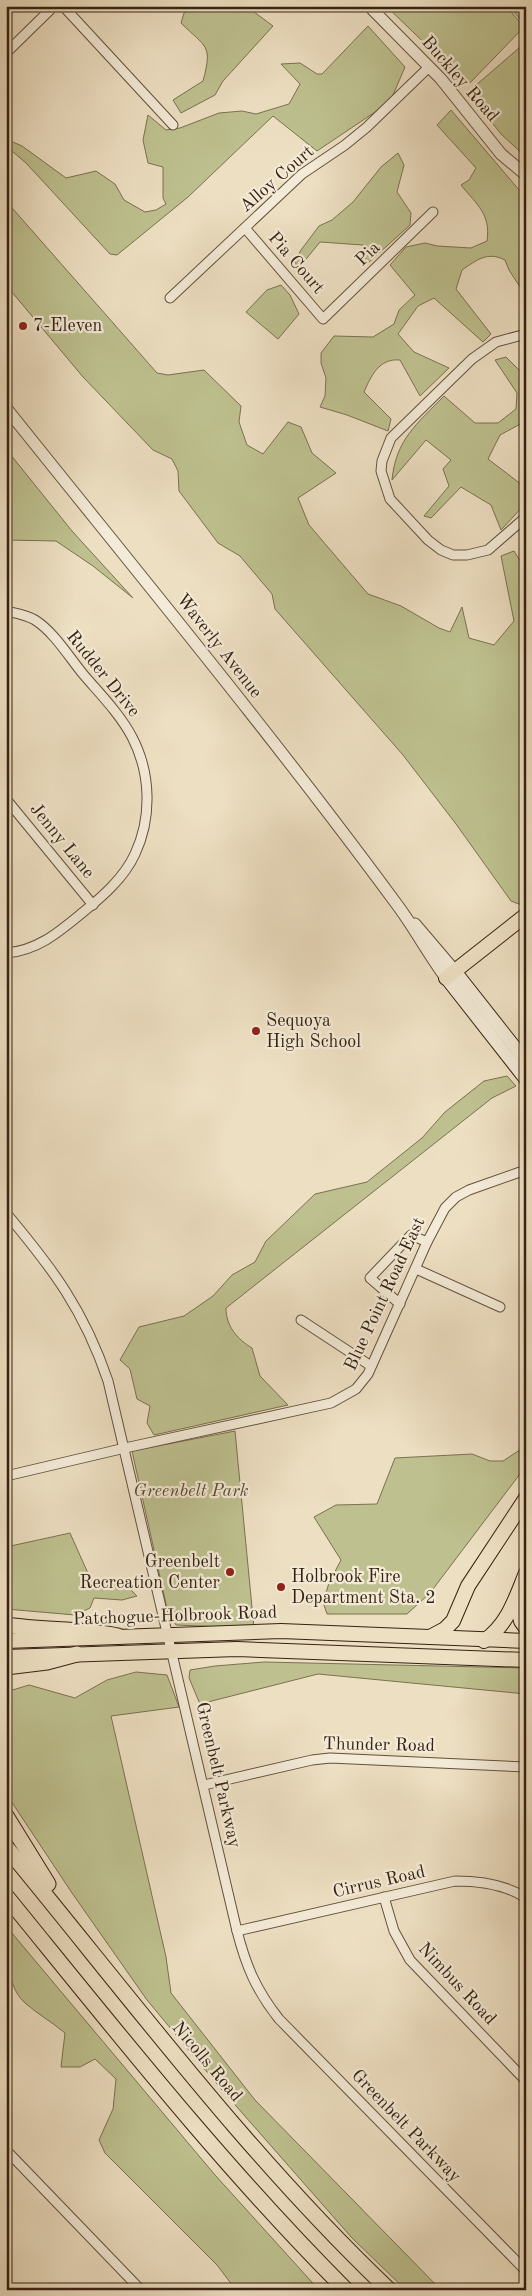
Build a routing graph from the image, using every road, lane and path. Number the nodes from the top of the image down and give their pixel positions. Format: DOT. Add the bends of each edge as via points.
graph roads {
  1 [pos="54,6"];
  2 [pos="63,6"];
  3 [pos="369,6"];
  4 [pos="6,53"];
  5 [pos="429,67"];
  6 [pos="173,125"];
  7 [pos="526,175"];
  8 [pos="433,212"];
  9 [pos="245,228"];
  10 [pos="170,298"];
  11 [pos="323,319"];
  12 [pos="526,334"];
  13 [pos="6,408"];
  14 [pos="526,517"];
  15 [pos="6,610"];
  16 [pos="6,799"];
  17 [pos="93,905"];
  18 [pos="526,915"];
  19 [pos="6,953"];
  20 [pos="451,975"];
  21 [pos="526,1062"];
  22 [pos="526,1080"];
  23 [pos="520,1172"];
  24 [pos="6,1213"];
  25 [pos="427,1242"];
  26 [pos="416,1269"];
  27 [pos="400,1304"];
  28 [pos="500,1307"];
  29 [pos="301,1320"];
  30 [pos="372,1366"];
  31 [pos="125,1448"];
  32 [pos="6,1476"];
  33 [pos="526,1498"];
  34 [pos="525,1575"];
  35 [pos="516,1598"];
  36 [pos="6,1625"];
  37 [pos="526,1628"];
  38 [pos="168,1634"];
  39 [pos="118,1636"];
  40 [pos="429,1637"];
  41 [pos="486,1640"];
  42 [pos="6,1641"];
  43 [pos="526,1641"];
  44 [pos="172,1650"];
  45 [pos="77,1654"];
  46 [pos="6,1657"];
  47 [pos="446,1657"];
  48 [pos="526,1660"];
  49 [pos="6,1666"];
  50 [pos="526,1767"];
  51 [pos="204,1784"];
  52 [pos="6,1816"];
  53 [pos="6,1847"];
  54 [pos="6,1896"];
  55 [pos="384,1897"];
  56 [pos="526,1898"];
  57 [pos="238,1931"];
  58 [pos="124,1991"];
  59 [pos="526,2081"];
  60 [pos="6,2150"];
  61 [pos="526,2271"];
  62 [pos="141,2290"];
  63 [pos="346,2290"];
  64 [pos="389,2290"];
  1 -- 4 [label="street"];
  2 -- 6 [label="street"];
  3 -- 5 [label="street, Buckley Road"];
  5 -- 7 [label="street, Buckley Road" via="502,154"];
  5 -- 9 [label="street, Alloy Court" via="367,127 302,174"];
  8 -- 11 [label="street, Pia"];
  9 -- 10 [label="street, Alloy Court"];
  9 -- 11 [label="street, Pia Court"];
  12 -- 14 [label="street" via="496,342 472,359 391,438 382,461 382,471 390,499 428,540 454,555 488,550"];
  13 -- 20 [label="street, Waverly Avenue" via="222,677 400,908 432,942"];
  15 -- 17 [label="street, Rudder Drive" via="35,620 49,633 120,719 140,754 148,803 142,834 135,855 125,870"];
  16 -- 17 [label="street, Jenny Lane"];
  17 -- 19 [label="street, Rudder Drive" via="46,941"];
  18 -- 20 [label="main road"];
  20 -- 21 [label="main road, Waverly Avenue"];
  20 -- 22 [label="main road, Waverly Avenue"];
  23 -- 25 [label="street, Blue Point Road East" via="456,1197 445,1208"];
  24 -- 31 [label="street, Greenbelt Parkway" via="48,1263 83,1318 108,1381"];
  25 -- 26 [label="street, Blue Point Road East"];
  25 -- 27 [label="street" via="411,1235 370,1278"];
  26 -- 27 [label="street, Blue Point Road East"];
  26 -- 28 [label="street"];
  27 -- 30 [label="street, Blue Point Road East"];
  29 -- 30 [label="street"];
  30 -- 31 [label="street, Blue Point Road East" via="356,1389 331,1403"];
  31 -- 32 [label="street, Blue Point Road East"];
  31 -- 38 [label="street, Greenbelt Parkway"];
  33 -- 40 [label="main road" via="468,1586 453,1621"];
  34 -- 35 [label="main road"];
  35 -- 37 [label="main road" via="521,1622"];
  35 -- 41 [label="main road" via="503,1624"];
  36 -- 39 [label="highway" via="92,1630"];
  38 -- 39 [label="main road, Patchogue-Holbrook Road"];
  38 -- 40 [label="main road, Patchogue-Holbrook Road" via="281,1631"];
  38 -- 44 [label="street, Greenbelt Parkway"];
  39 -- 42 [label="main road, Patchogue-Holbrook Road"];
  40 -- 41 [label="main road, Patchogue-Holbrook Road"];
  41 -- 43 [label="main road, Patchogue-Holbrook Road"];
  41 -- 47 [label="main road"];
  44 -- 45 [label="main road, Patchogue-Holbrook Road"];
  44 -- 47 [label="main road, Patchogue-Holbrook Road" via="285,1649"];
  44 -- 51 [label="street, Greenbelt Parkway"];
  45 -- 46 [label="main road, Patchogue-Holbrook Road"];
  45 -- 49 [label="highway" via="47,1662"];
  47 -- 48 [label="main road, Patchogue-Holbrook Road"];
  50 -- 51 [label="street, Thunder Road" via="330,1758"];
  51 -- 57 [label="street, Greenbelt Parkway"];
  52 -- 58 [label="highway" via="39,1872 98,1948"];
  53 -- 58 [label="highway, Nicolls Road"];
  54 -- 63 [label="highway" via="264,2206"];
  55 -- 56 [label="street, Cirrus Road" via="455,1881 489,1883"];
  55 -- 57 [label="street, Cirrus Road"];
  55 -- 59 [label="street, Nimbus Road" via="394,1931 410,1960"];
  57 -- 61 [label="street, Greenbelt Parkway" via="253,1980 279,2019"];
  58 -- 64 [label="highway, Nicolls Road" via="292,2191"];
  60 -- 62 [label="street"];
}
